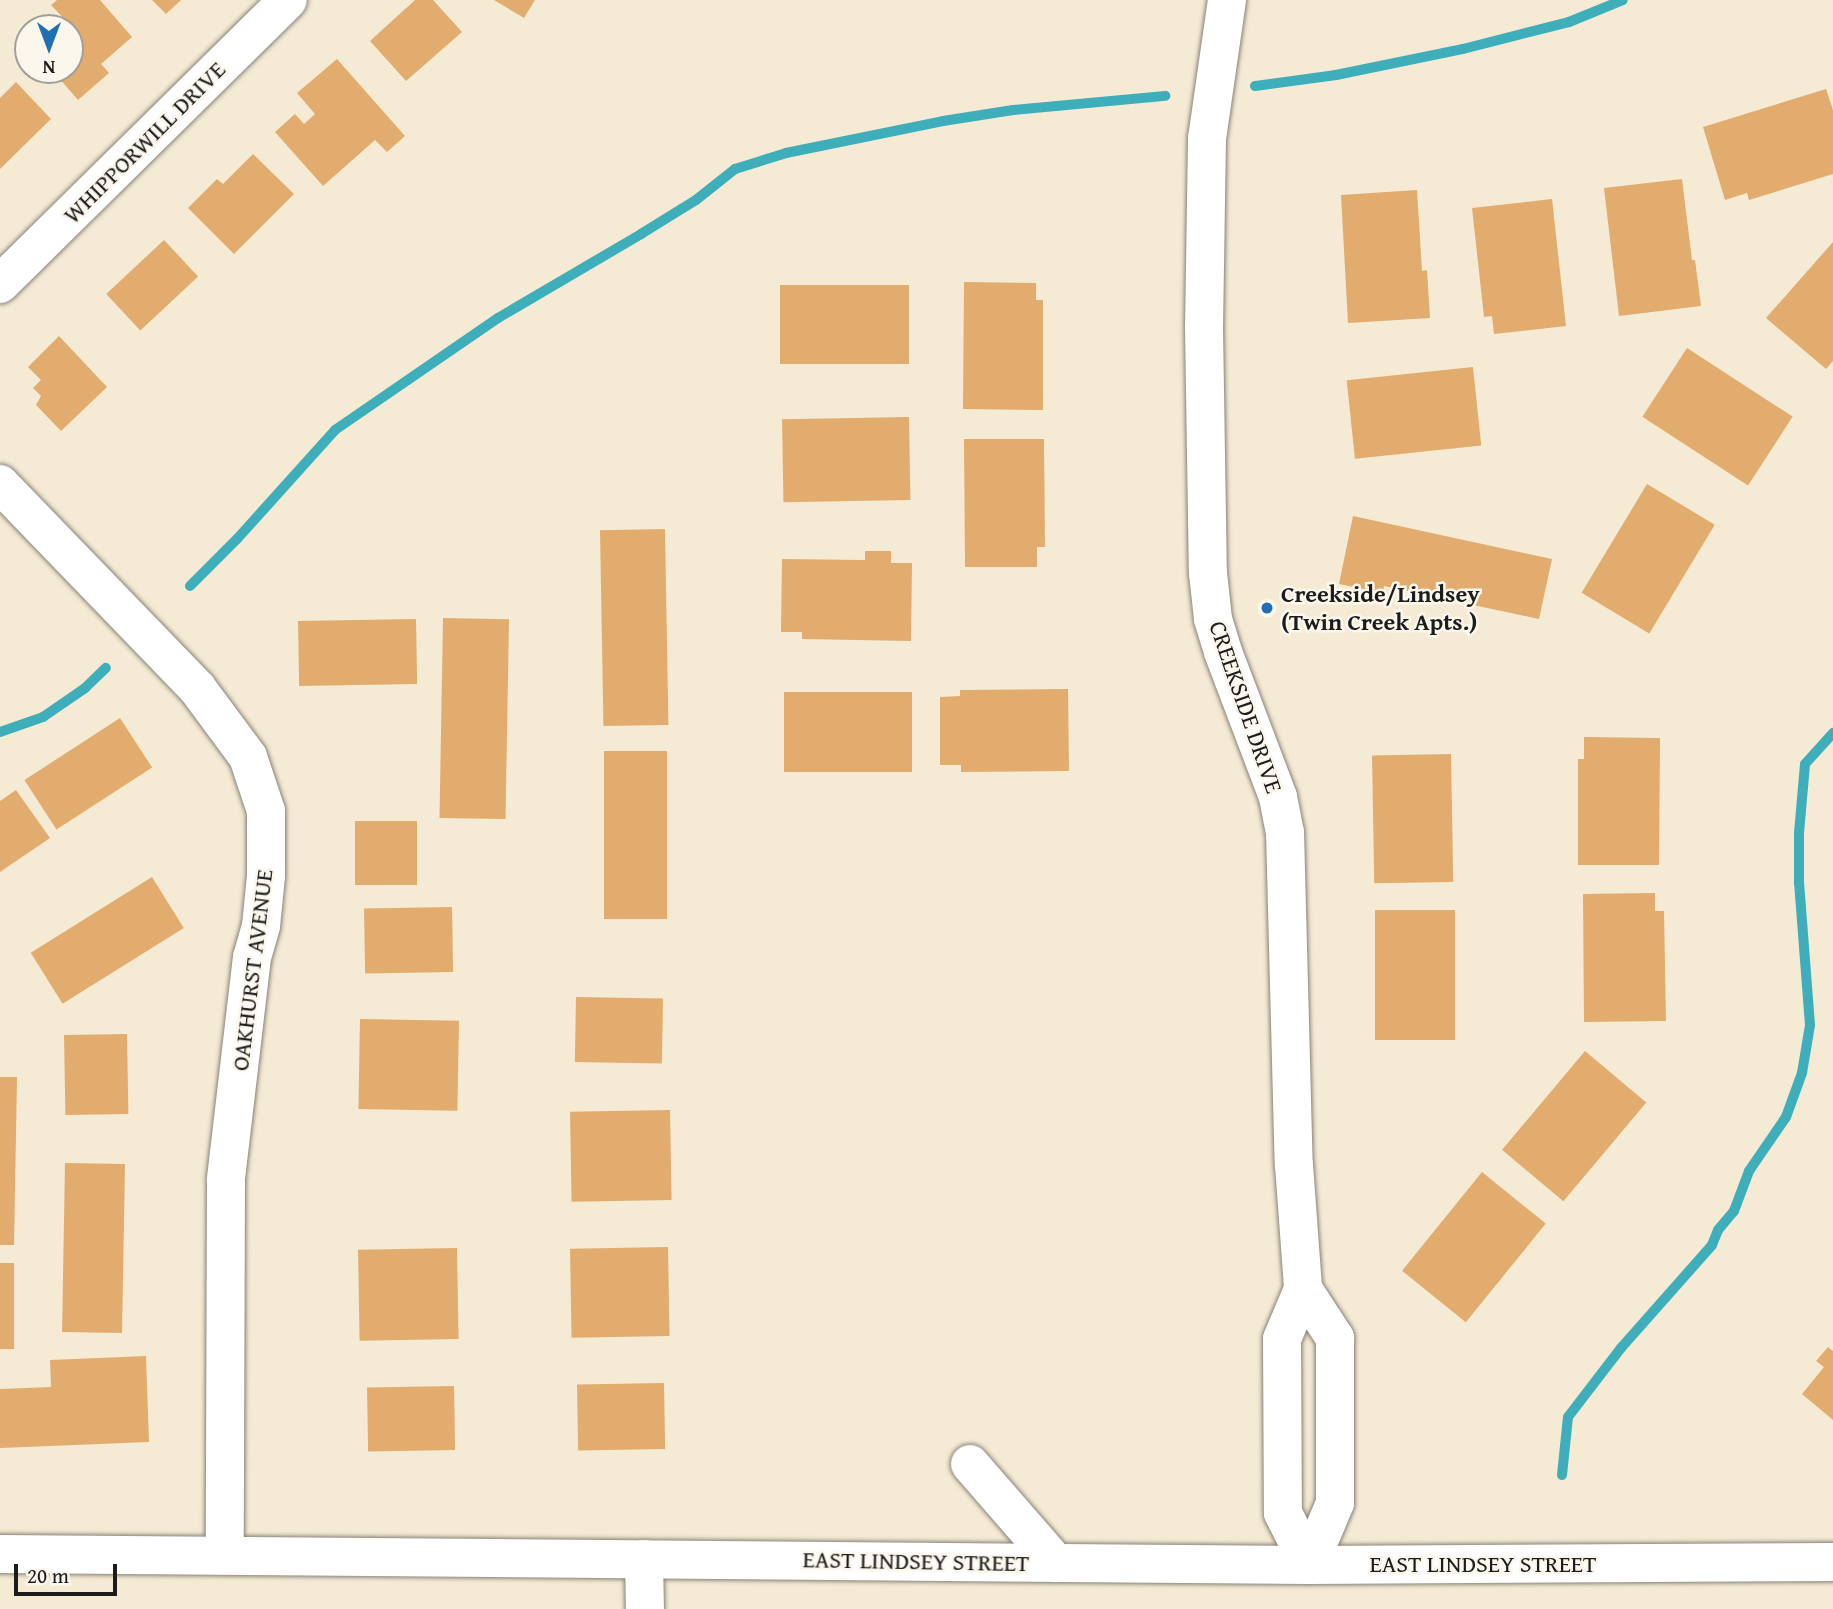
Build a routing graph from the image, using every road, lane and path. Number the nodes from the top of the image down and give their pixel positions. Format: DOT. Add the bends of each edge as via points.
graph roads {
  1 [pos="288,0"];
  2 [pos="1227,0"];
  3 [pos="0,285"];
  4 [pos="0,484"];
  5 [pos="1303,1289"];
  6 [pos="970,1464"];
  7 [pos="0,1554"];
  8 [pos="225,1555"];
  9 [pos="644,1559"];
  10 [pos="1833,1562"];
  11 [pos="1056,1563"];
  12 [pos="1309,1565"];
  13 [pos="645,1609"];
  1 -- 3 [label="street, WHIPPORWILL DRIVE"];
  2 -- 5 [label="street, CREEKSIDE DRIVE" via="1207,138 1208,573 1213,619 1279,797 1286,832 1290,1072"];
  4 -- 8 [label="street, OAKHURST AVENUE" via="187,675 248,757 265,811 261,926 252,957 226,1180"];
  5 -- 12 [label="street, CREEKSIDE DRIVE" via="1282,1339 1283,1513"];
  5 -- 12 [label="street, CREEKSIDE DRIVE" via="1335,1338 1335,1503"];
  6 -- 11 [label="street"];
  7 -- 8 [label="street, EAST LINDSEY STREET"];
  8 -- 9 [label="street, EAST LINDSEY STREET"];
  9 -- 11 [label="street, EAST LINDSEY STREET"];
  9 -- 13 [label="street"];
  10 -- 12 [label="street, EAST LINDSEY STREET"];
  11 -- 12 [label="street, EAST LINDSEY STREET"];
}
